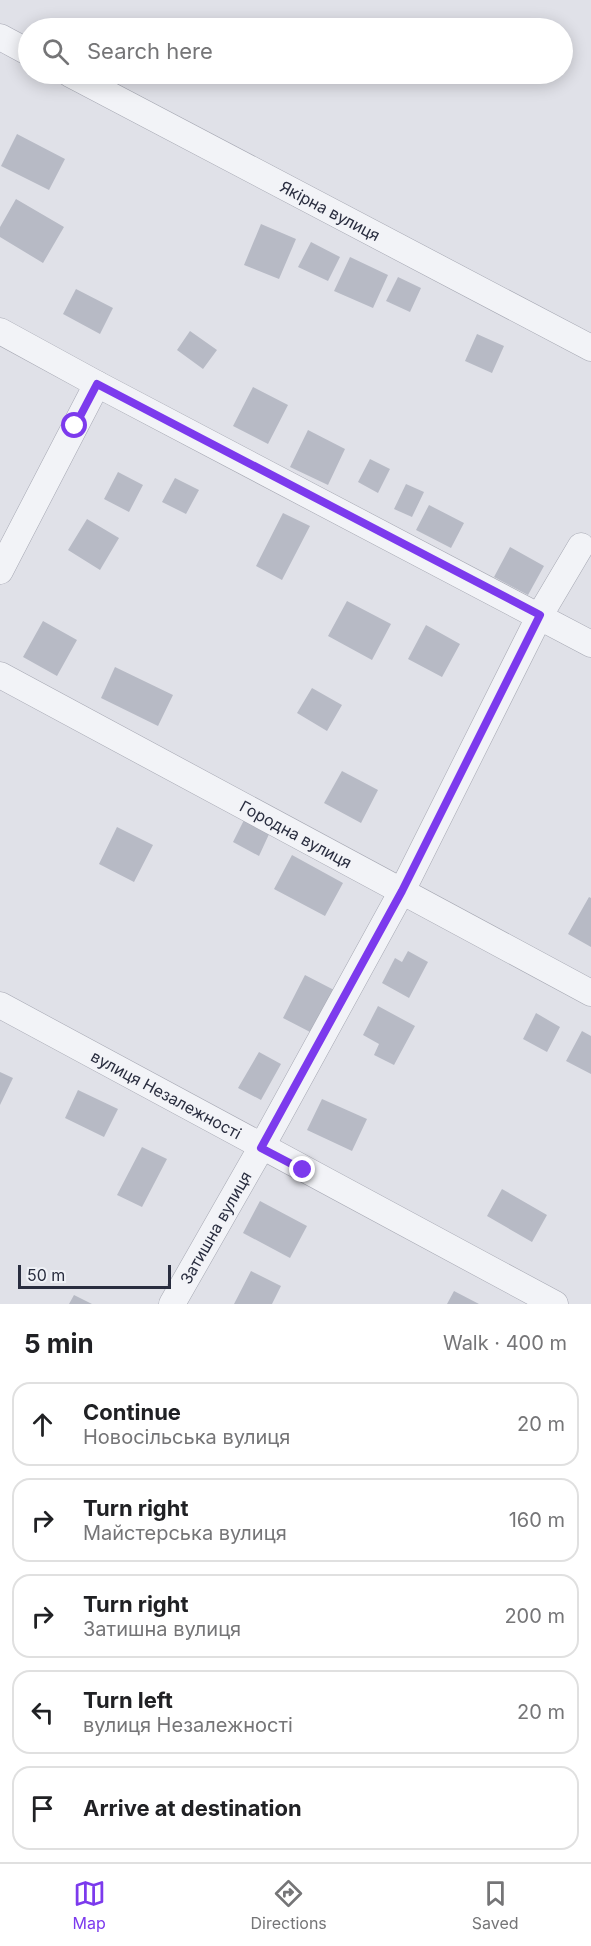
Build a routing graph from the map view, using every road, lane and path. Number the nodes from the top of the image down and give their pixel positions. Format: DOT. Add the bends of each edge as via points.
graph roads {
  1 [pos="0,37"];
  2 [pos="18,47"];
  3 [pos="89,84"];
  4 [pos="0,331"];
  5 [pos="591,348"];
  6 [pos="97,384"];
  7 [pos="581,546"];
  8 [pos="0,571"];
  9 [pos="540,615"];
  10 [pos="591,644"];
  11 [pos="0,675"];
  12 [pos="402,891"];
  13 [pos="591,993"];
  14 [pos="0,1005"];
  15 [pos="261,1148"];
  16 [pos="172,1304"];
  17 [pos="555,1304"];
  1 -- 2 [label="street"];
  3 -- 5 [label="street, Якірна вулиця"];
  4 -- 6 [label="street"];
  6 -- 8 [label="street"];
  6 -- 9 [label="street"];
  7 -- 9 [label="street, Затишна вулиця"];
  9 -- 10 [label="street"];
  9 -- 12 [label="street, Затишна вулиця"];
  11 -- 12 [label="street, Городна вулиця"];
  12 -- 13 [label="street, Городна вулиця"];
  12 -- 15 [label="street, Затишна вулиця"];
  14 -- 15 [label="street, вулиця Незалежності"];
  15 -- 16 [label="street, Затишна вулиця"];
  15 -- 17 [label="street, вулиця Незалежності"];
}
